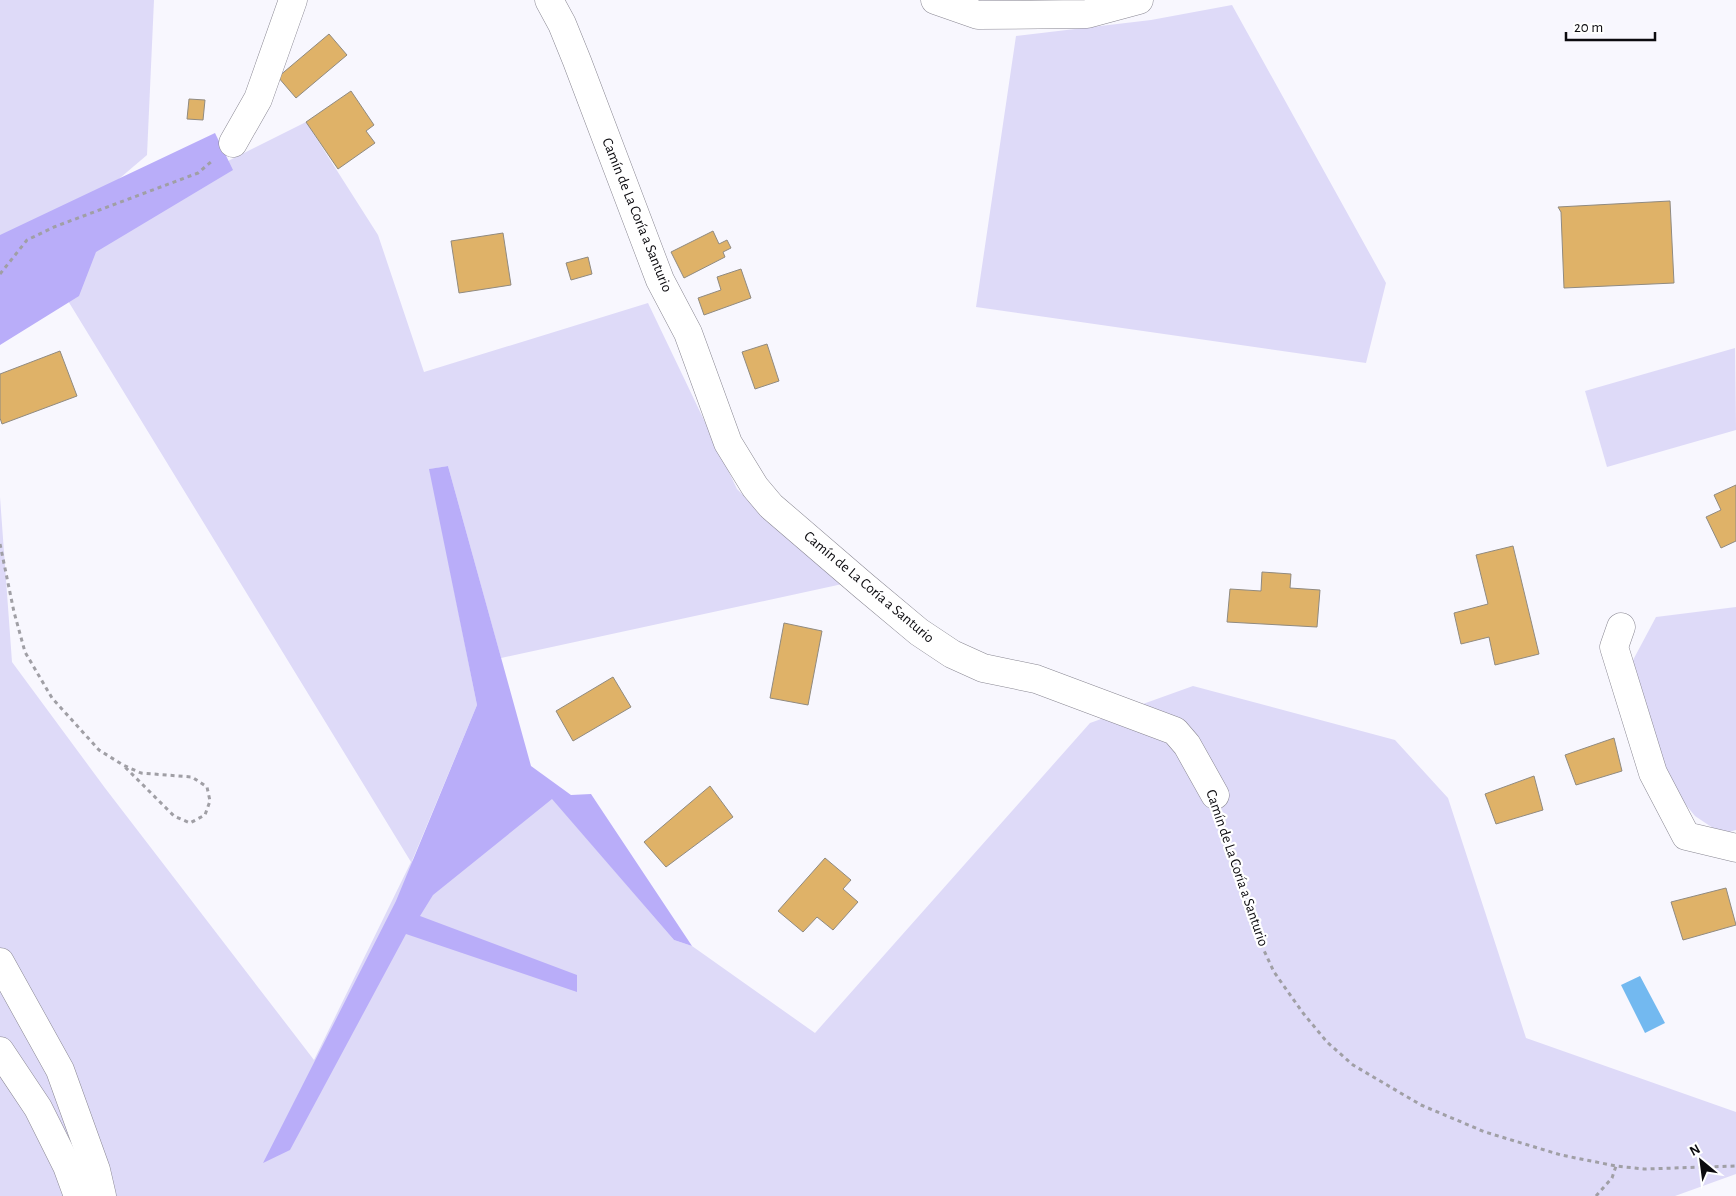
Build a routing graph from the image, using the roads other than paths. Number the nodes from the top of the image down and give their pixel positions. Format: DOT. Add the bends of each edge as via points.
graph roads {
  1 [pos="293,0"];
  2 [pos="549,0"];
  3 [pos="935,0"];
  4 [pos="1139,0"];
  5 [pos="233,143"];
  6 [pos="1621,627"];
  7 [pos="1215,795"];
  8 [pos="1736,848"];
  9 [pos="0,962"];
  10 [pos="0,1051"];
  11 [pos="78,1196"];
  12 [pos="102,1196"];
  1 -- 5 [label="main road" via="258,99"];
  2 -- 7 [label="main road, Camín de La Coría a Santurio" via="577,61 660,280 688,333 728,443 755,487 772,506 864,586 919,632 952,654 983,668 1036,680 1175,731"];
  3 -- 4 [label="main road" via="978,16 1087,14"];
  6 -- 8 [label="main road" via="1614,647 1652,773 1686,836"];
  9 -- 12 [label="main road" via="60,1070 96,1170"];
  10 -- 11 [label="main road" via="38,1108"];
}
